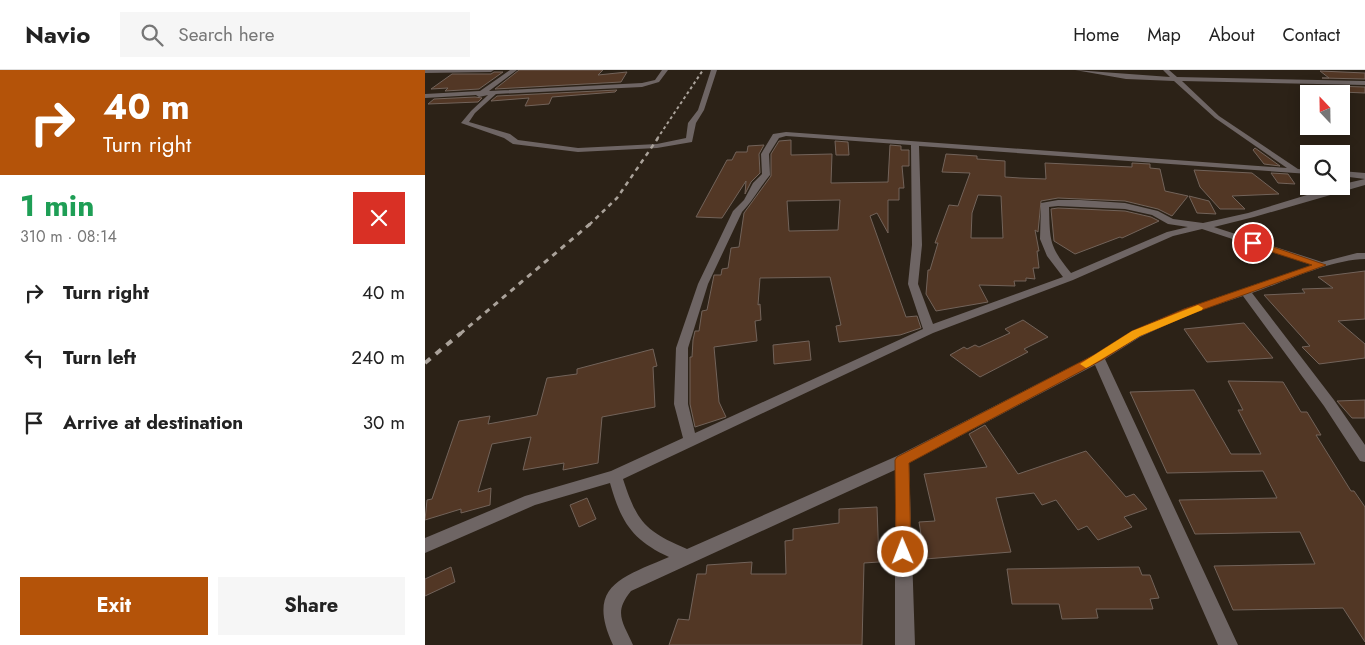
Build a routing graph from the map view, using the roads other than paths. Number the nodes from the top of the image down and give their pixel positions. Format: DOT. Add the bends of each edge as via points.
graph roads {
  1 [pos="491,70"];
  2 [pos="514,70"];
  3 [pos="665,70"];
  4 [pos="714,70"];
  5 [pos="1078,70"];
  6 [pos="1166,70"];
  7 [pos="425,71"];
  8 [pos="433,71"];
  9 [pos="425,76"];
  10 [pos="1174,79"];
  11 [pos="1365,83"];
  12 [pos="642,85"];
  13 [pos="493,94"];
  14 [pos="629,94"];
  15 [pos="479,95"];
  16 [pos="425,96"];
  17 [pos="915,142"];
  18 [pos="1296,171"];
  19 [pos="1300,171"];
  20 [pos="1350,174"];
  21 [pos="1365,176"];
  22 [pos="1365,182"];
  23 [pos="1202,226"];
  24 [pos="1365,256"];
  25 [pos="1321,265"];
  26 [pos="1069,278"];
  27 [pos="1246,292"];
  28 [pos="929,330"];
  29 [pos="1098,358"];
  30 [pos="690,440"];
  31 [pos="1365,457"];
  32 [pos="902,460"];
  33 [pos="615,476"];
  34 [pos="425,546"];
  35 [pos="687,558"];
  36 [pos="623,645"];
  37 [pos="905,645"];
  38 [pos="1228,645"];
  1 -- 8 [label="street"];
  2 -- 15 [label="street"];
  3 -- 12 [label="street" via="657,81"];
  4 -- 13 [label="street" via="689,140 657,146 578,150 550,147 516,142 465,123"];
  5 -- 10 [label="street"];
  6 -- 10 [label="street"];
  7 -- 8 [label="street"];
  8 -- 9 [label="street"];
  10 -- 11 [label="street"];
  10 -- 18 [label="street" via="1217,117"];
  12 -- 13 [label="street"];
  12 -- 14 [label="street" via="637,92"];
  13 -- 15 [label="street"];
  15 -- 16 [label="street"];
  17 -- 18 [label="street"];
  17 -- 28 [label="street" via="917,245 913,284"];
  17 -- 30 [label="street" via="776,136 765,154 766,175 738,211 703,284 682,348 681,404"];
  18 -- 19 [label="street"];
  20 -- 21 [label="street"];
  22 -- 23 [label="street"];
  23 -- 25 [label="street"];
  23 -- 26 [label="street" via="1154,241"];
  23 -- 26 [label="street" via="1171,222 1155,213 1125,206 1044,205 1045,239 1052,256"];
  24 -- 25 [label="street"];
  25 -- 27 [label="street"];
  26 -- 28 [label="street"];
  27 -- 29 [label="street" via="1187,311 1136,334"];
  27 -- 31 [label="street"];
  28 -- 30 [label="street"];
  29 -- 32 [label="street"];
  29 -- 38 [label="street"];
  30 -- 33 [label="street"];
  32 -- 35 [label="street"];
  32 -- 37 [label="street"];
  33 -- 34 [label="street" via="531,500"];
  33 -- 35 [label="street" via="631,523 644,536"];
  35 -- 36 [label="street" via="625,585 618,592 610,619"];
}
